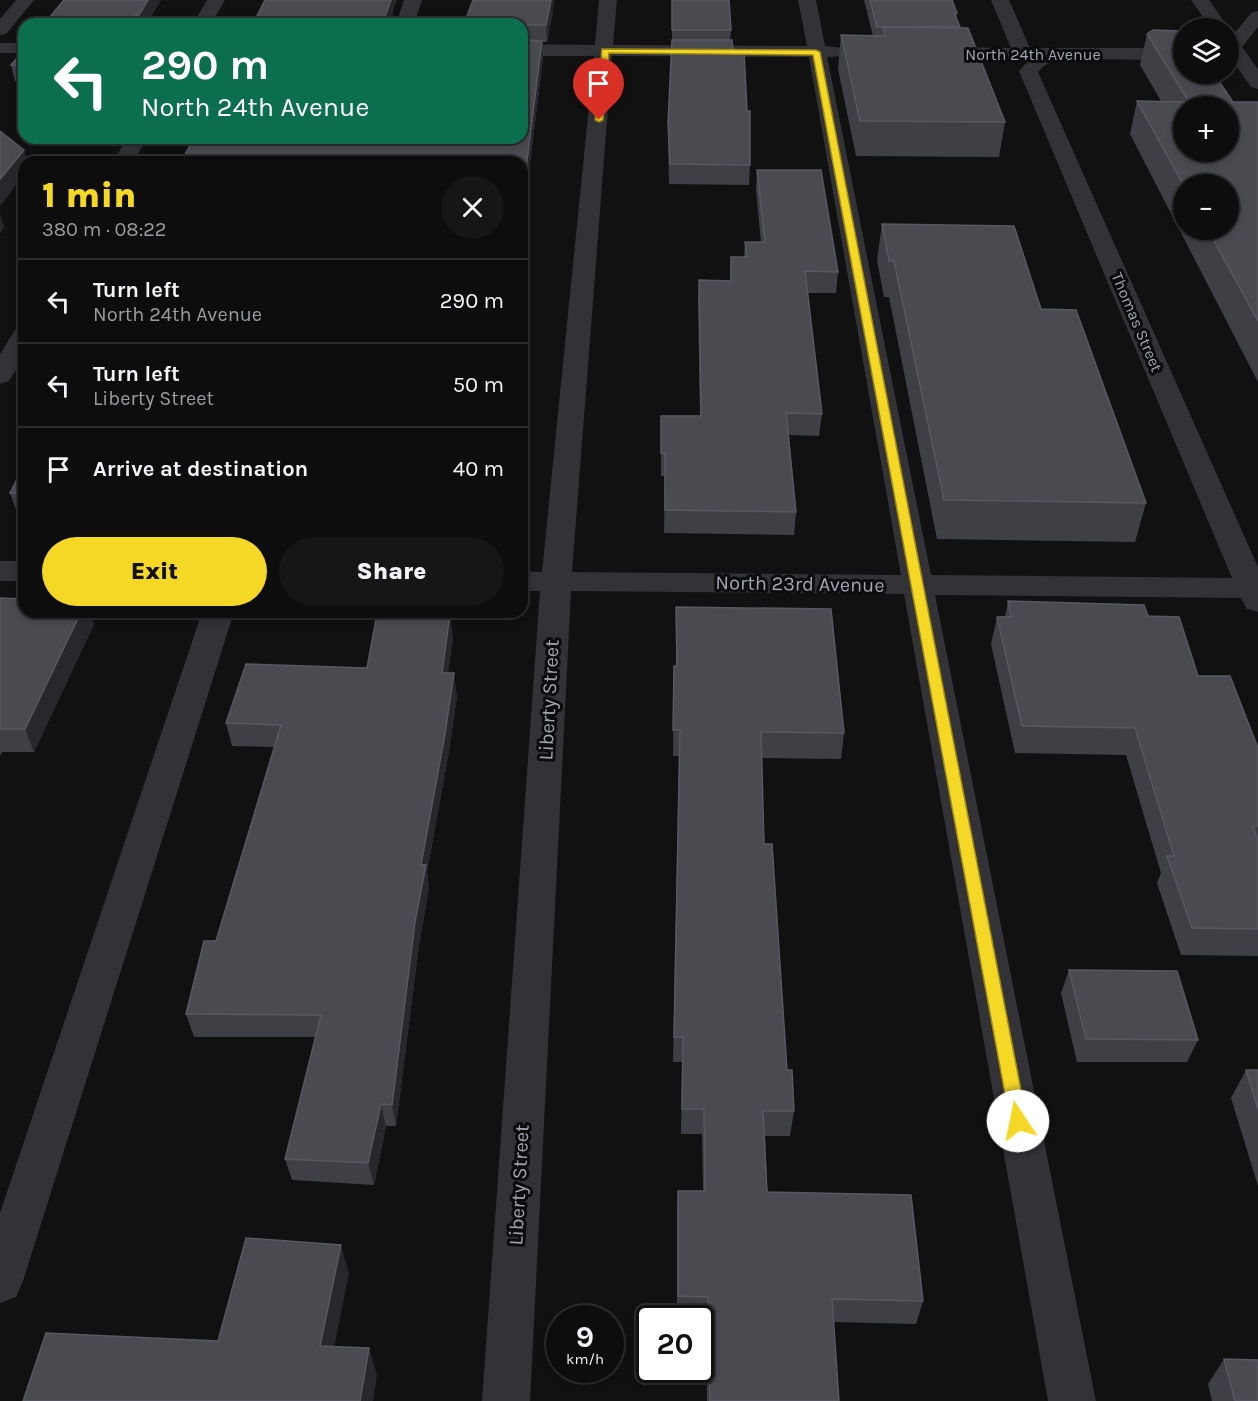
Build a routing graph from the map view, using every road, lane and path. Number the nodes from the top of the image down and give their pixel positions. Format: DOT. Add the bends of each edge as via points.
graph roads {
  1 [pos="25,0"];
  2 [pos="216,0"];
  3 [pos="413,0"];
  4 [pos="608,0"];
  5 [pos="807,0"];
  6 [pos="1000,0"];
  7 [pos="1200,0"];
  8 [pos="1258,16"];
  9 [pos="206,18"];
  10 [pos="407,18"];
  11 [pos="1213,18"];
  12 [pos="0,30"];
  13 [pos="1239,35"];
  14 [pos="0,48"];
  15 [pos="18,48"];
  16 [pos="528,50"];
  17 [pos="605,50"];
  18 [pos="816,52"];
  19 [pos="851,53"];
  20 [pos="920,53"];
  21 [pos="1023,54"];
  22 [pos="1054,54"];
  23 [pos="1173,54"];
  24 [pos="1239,57"];
  25 [pos="1258,83"];
  26 [pos="18,344"];
  27 [pos="0,376"];
  28 [pos="0,571"];
  29 [pos="18,571"];
  30 [pos="528,581"];
  31 [pos="556,582"];
  32 [pos="916,585"];
  33 [pos="1256,592"];
  34 [pos="216,618"];
  35 [pos="0,1281"];
  36 [pos="506,1401"];
  37 [pos="1072,1401"];
  1 -- 12 [label="street"];
  2 -- 9 [label="street"];
  3 -- 10 [label="street"];
  4 -- 17 [label="street, Liberty Street"];
  5 -- 18 [label="street"];
  6 -- 21 [label="street"];
  7 -- 11 [label="street"];
  8 -- 13 [label="street"];
  14 -- 15 [label="street"];
  16 -- 17 [label="street"];
  17 -- 18 [label="street"];
  17 -- 31 [label="street, Liberty Street"];
  18 -- 19 [label="street"];
  18 -- 32 [label="street"];
  20 -- 21 [label="street, North 24th Avenue"];
  21 -- 22 [label="street, North 24th Avenue"];
  22 -- 23 [label="street, North 24th Avenue"];
  22 -- 33 [label="street, Thomas Street" via="1028,71"];
  24 -- 25 [label="street"];
  26 -- 27 [label="street"];
  28 -- 29 [label="street"];
  30 -- 31 [label="street, North 23rd Avenue"];
  31 -- 32 [label="street, North 23rd Avenue"];
  31 -- 36 [label="street, Liberty Street"];
  32 -- 33 [label="street, North 23rd Avenue"];
  32 -- 37 [label="street"];
  34 -- 35 [label="street"];
}
